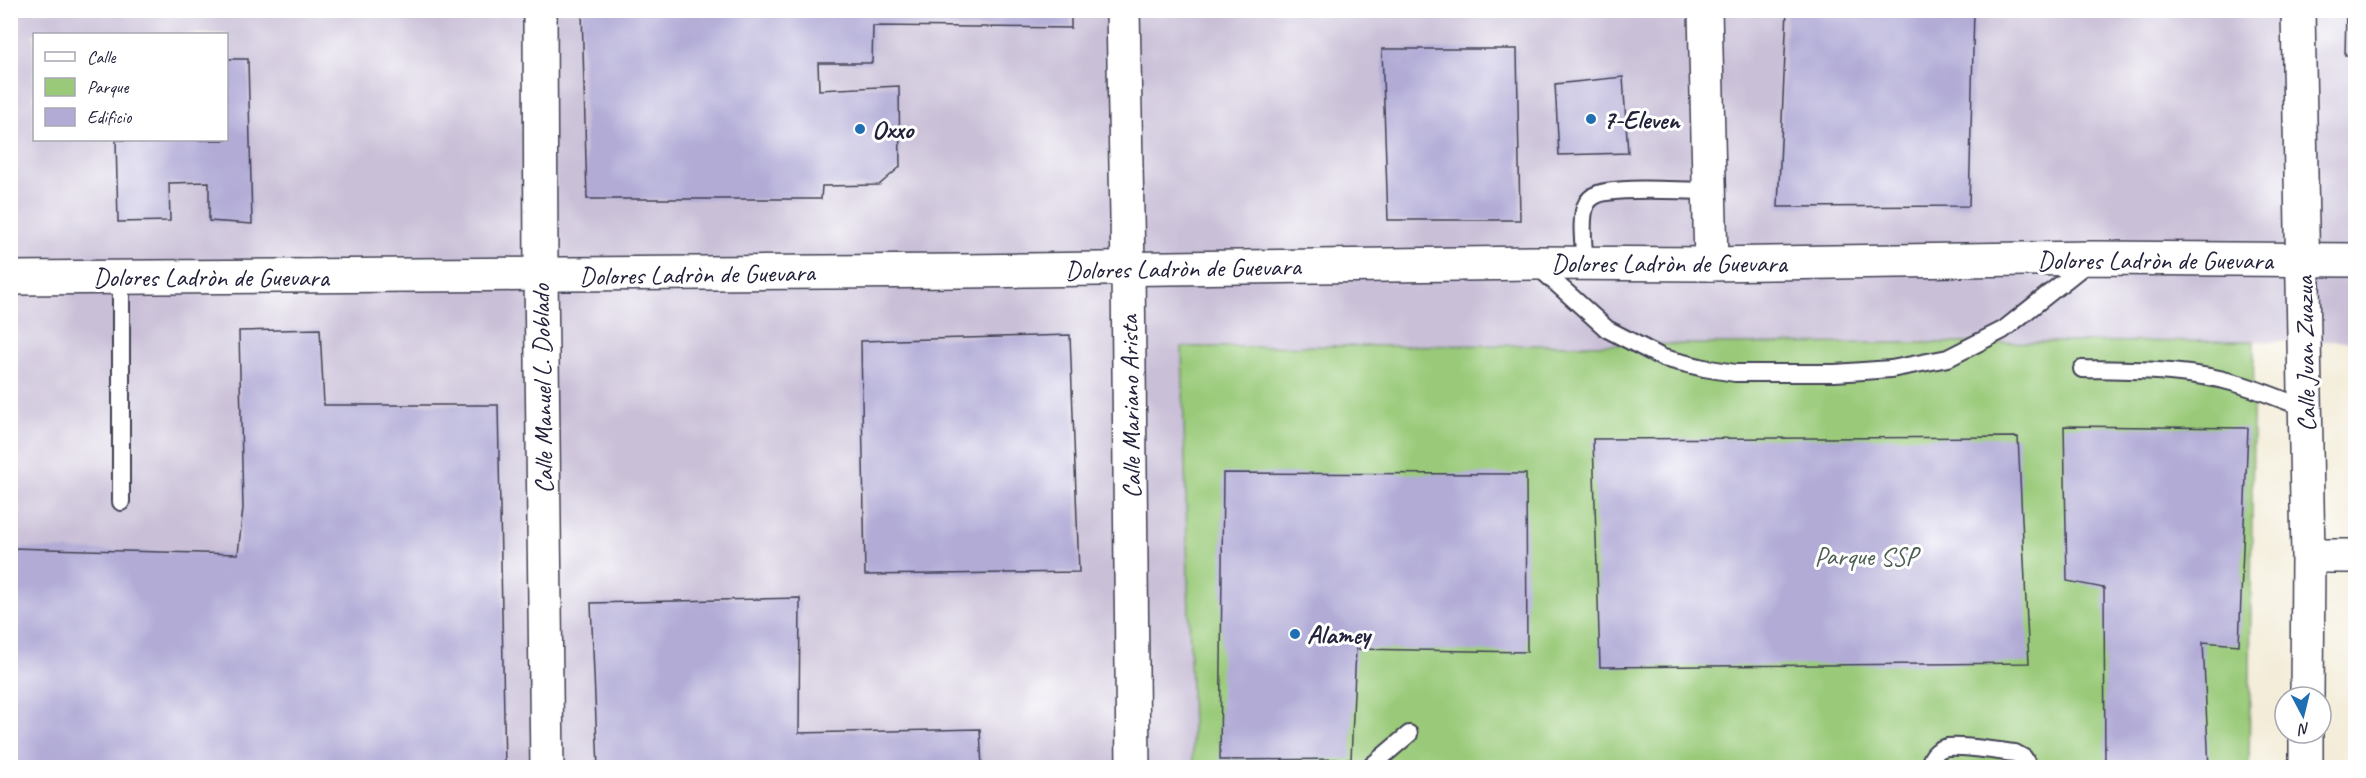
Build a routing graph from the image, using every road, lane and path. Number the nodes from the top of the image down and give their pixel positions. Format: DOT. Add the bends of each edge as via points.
graph roads {
  1 [pos="540,10"];
  2 [pos="1123,10"];
  3 [pos="1705,10"];
  4 [pos="2298,10"];
  5 [pos="1709,191"];
  6 [pos="2093,258"];
  7 [pos="2304,260"];
  8 [pos="2355,260"];
  9 [pos="1533,263"];
  10 [pos="1585,263"];
  11 [pos="1711,264"];
  12 [pos="1128,268"];
  13 [pos="541,275"];
  14 [pos="121,277"];
  15 [pos="10,278"];
  16 [pos="2082,369"];
  17 [pos="2305,408"];
  18 [pos="121,502"];
  19 [pos="2308,556"];
  20 [pos="2355,556"];
  21 [pos="2307,685"];
  22 [pos="1409,734"];
  23 [pos="2306,745"];
  24 [pos="547,768"];
  25 [pos="1133,768"];
  26 [pos="1369,768"];
  27 [pos="1929,768"];
  28 [pos="2029,768"];
  29 [pos="2306,768"];
  1 -- 13 [label="street, Calle Manuel L. Doblado"];
  2 -- 12 [label="street, Calle Mariano Arista"];
  3 -- 5 [label="street"];
  4 -- 7 [label="street, Calle Juan Zuazua"];
  5 -- 10 [label="lane" via="1622,191 1593,196 1583,214"];
  5 -- 11 [label="street"];
  6 -- 7 [label="street, Dolores Ladròn de Guevara"];
  6 -- 9 [label="lane" via="2002,330 1948,358 1891,369 1835,373 1735,373 1663,358 1607,329"];
  6 -- 11 [label="street, Dolores Ladròn de Guevara"];
  7 -- 8 [label="street, Dolores Ladròn de Guevara"];
  7 -- 17 [label="street, Calle Juan Zuazua"];
  9 -- 10 [label="street, Dolores Ladròn de Guevara"];
  9 -- 12 [label="street, Dolores Ladròn de Guevara"];
  10 -- 11 [label="street, Dolores Ladròn de Guevara"];
  12 -- 13 [label="street, Dolores Ladròn de Guevara"];
  12 -- 25 [label="street, Calle Mariano Arista"];
  13 -- 14 [label="street, Dolores Ladròn de Guevara"];
  13 -- 24 [label="street, Calle Manuel L. Doblado"];
  14 -- 15 [label="street, Dolores Ladròn de Guevara"];
  14 -- 18 [label="lane"];
  16 -- 17 [label="lane" via="2208,377"];
  17 -- 19 [label="street, Calle Juan Zuazua"];
  19 -- 20 [label="street"];
  19 -- 21 [label="street, Calle Juan Zuazua"];
  22 -- 26 [label="lane"];
  23 -- 29 [label="street"];
  27 -- 28 [label="lane" via="1935,753 1947,747 2015,753 2024,758"];
}
